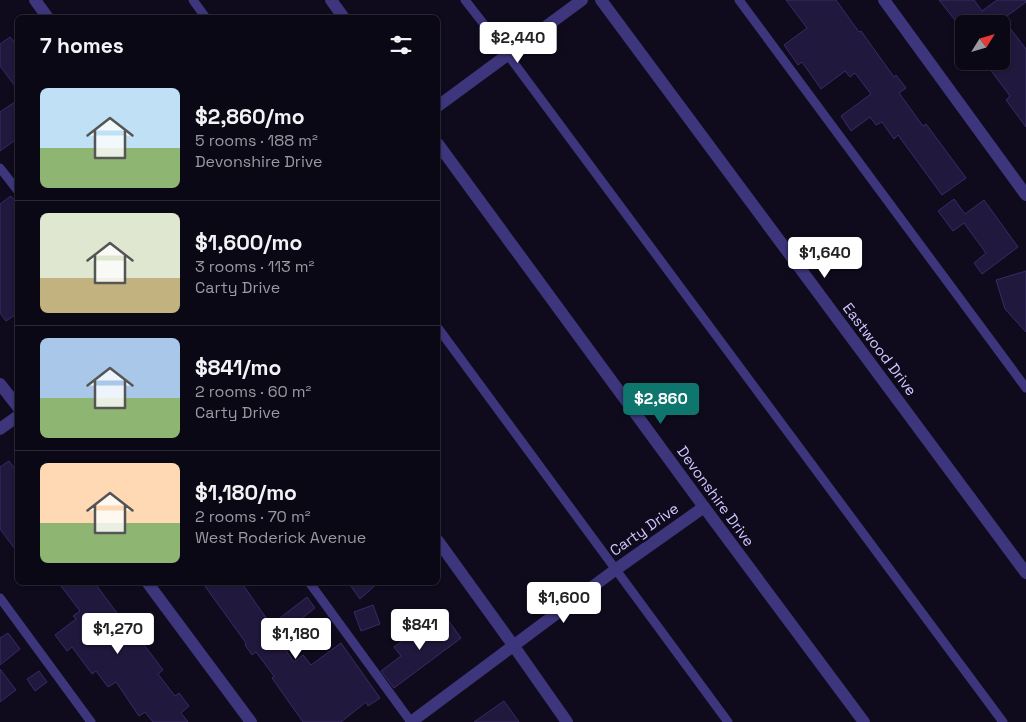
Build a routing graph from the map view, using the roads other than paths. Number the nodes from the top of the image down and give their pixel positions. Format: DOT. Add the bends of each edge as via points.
graph roads {
  1 [pos="35,0"];
  2 [pos="193,0"];
  3 [pos="331,0"];
  4 [pos="465,0"];
  5 [pos="582,0"];
  6 [pos="601,0"];
  7 [pos="738,0"];
  8 [pos="884,0"];
  9 [pos="46,15"];
  10 [pos="204,15"];
  11 [pos="342,15"];
  12 [pos="508,55"];
  13 [pos="440,105"];
  14 [pos="440,147"];
  15 [pos="0,168"];
  16 [pos="15,187"];
  17 [pos="1026,195"];
  18 [pos="440,331"];
  19 [pos="0,384"];
  20 [pos="1026,388"];
  21 [pos="15,403"];
  22 [pos="15,418"];
  23 [pos="0,429"];
  24 [pos="704,507"];
  25 [pos="440,545"];
  26 [pos="615,570"];
  27 [pos="1026,573"];
  28 [pos="149,585"];
  29 [pos="310,585"];
  30 [pos="0,598"];
  31 [pos="513,644"];
  32 [pos="92,722"];
  33 [pos="251,722"];
  34 [pos="411,722"];
  35 [pos="567,722"];
  36 [pos="728,722"];
  37 [pos="864,722"];
  38 [pos="1003,722"];
  1 -- 9 [label="street"];
  2 -- 10 [label="lane"];
  3 -- 11 [label="street"];
  4 -- 12 [label="lane"];
  5 -- 12 [label="street"];
  6 -- 27 [label="street, Eastwood Drive"];
  7 -- 20 [label="lane"];
  8 -- 17 [label="street"];
  12 -- 13 [label="street"];
  12 -- 38 [label="lane"];
  14 -- 24 [label="street, Devonshire Drive"];
  15 -- 16 [label="lane"];
  18 -- 26 [label="lane"];
  19 -- 21 [label="street"];
  22 -- 23 [label="street"];
  24 -- 26 [label="street, Carty Drive"];
  24 -- 37 [label="street, Devonshire Drive"];
  25 -- 31 [label="street"];
  26 -- 31 [label="street, Carty Drive"];
  26 -- 36 [label="lane"];
  28 -- 33 [label="street"];
  29 -- 34 [label="lane"];
  30 -- 32 [label="lane"];
  31 -- 34 [label="street, Carty Drive"];
  31 -- 35 [label="street"];
}
